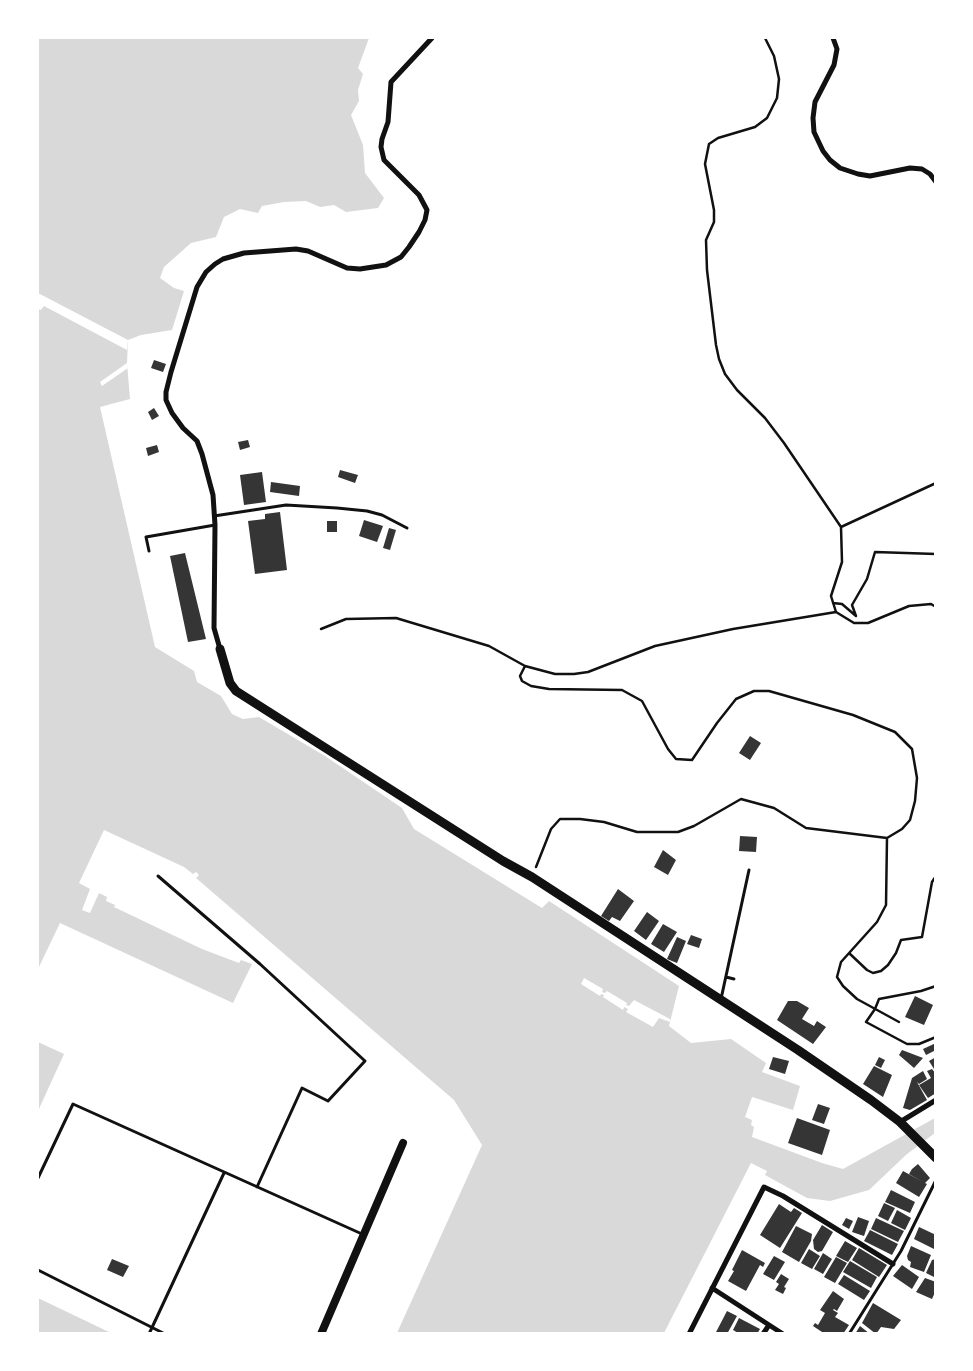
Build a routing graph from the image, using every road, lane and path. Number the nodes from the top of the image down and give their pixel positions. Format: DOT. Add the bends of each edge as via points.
graph roads {
  1 [pos="432,38"];
  2 [pos="765,38"];
  3 [pos="833,38"];
  4 [pos="936,182"];
  5 [pos="936,483"];
  6 [pos="214,516"];
  7 [pos="215,525"];
  8 [pos="407,528"];
  9 [pos="841,528"];
  10 [pos="148,551"];
  11 [pos="936,554"];
  12 [pos="833,603"];
  13 [pos="936,607"];
  14 [pos="836,612"];
  15 [pos="321,629"];
  16 [pos="220,649"];
  17 [pos="525,666"];
  18 [pos="887,838"];
  19 [pos="750,870"];
  20 [pos="158,876"];
  21 [pos="936,876"];
  22 [pos="532,878"];
  23 [pos="849,953"];
  24 [pos="726,977"];
  25 [pos="734,979"];
  26 [pos="936,986"];
  27 [pos="721,1000"];
  28 [pos="875,1009"];
  29 [pos="899,1022"];
  30 [pos="936,1037"];
  31 [pos="936,1100"];
  32 [pos="903,1125"];
  33 [pos="403,1143"];
  34 [pos="936,1158"];
  35 [pos="224,1173"];
  36 [pos="38,1178"];
  37 [pos="936,1180"];
  38 [pos="256,1187"];
  39 [pos="364,1234"];
  40 [pos="893,1264"];
  41 [pos="38,1270"];
  42 [pos="712,1288"];
  43 [pos="769,1325"];
  44 [pos="152,1327"];
  45 [pos="148,1334"];
  46 [pos="165,1334"];
  47 [pos="322,1334"];
  48 [pos="689,1334"];
  49 [pos="764,1334"];
  50 [pos="783,1334"];
  51 [pos="849,1334"];
  1 -- 6 [label="street" via="391,82 388,122 382,139 384,160 419,195 427,210 419,232 400,257 386,265 360,269 347,268 296,249 244,253 214,264 197,287 171,372 166,400 202,454 213,495"];
  2 -- 9 [label="path" via="774,56 779,79 777,98 767,118 756,127 718,138 709,144 705,164 714,210 714,222 706,246 718,360 737,390 779,436"];
  3 -- 4 [label="street" via="836,49 834,65 815,102 813,118 814,132 823,151 840,168 858,174 870,176 910,168 922,169"];
  5 -- 9 [label="path"];
  6 -- 7 [label="street"];
  6 -- 8 [label="lane" via="286,506 337,508 382,514"];
  7 -- 10 [label="lane" via="146,537"];
  7 -- 16 [label="street" via="214,628"];
  9 -- 12 [label="path" via="842,562 830,596"];
  11 -- 12 [label="path" via="875,552 867,579 852,605 856,616 842,604"];
  12 -- 14 [label="path"];
  13 -- 14 [label="path" via="931,604 909,606 868,623 854,623"];
  14 -- 17 [label="path" via="655,646 588,672 555,674"];
  15 -- 17 [label="path" via="346,619 396,618 490,646"];
  16 -- 22 [label="main road" via="230,683 236,691"];
  17 -- 18 [label="path" via="520,676 531,686 622,690 642,701 676,759 692,760 736,698 754,691 769,691 895,732 912,749 917,778 910,820"];
  18 -- 22 [label="path" via="806,828 774,808 741,799 678,832 637,832 604,822 560,819 551,829"];
  18 -- 23 [label="path" via="886,905 877,922"];
  19 -- 24 [label="lane"];
  20 -- 38 [label="lane" via="365,1061 328,1101 302,1088"];
  21 -- 23 [label="path" via="932,882 922,937 901,940 888,965 873,973"];
  22 -- 27 [label="main road"];
  23 -- 28 [label="path" via="841,962 837,976 857,999"];
  24 -- 25 [label="lane"];
  24 -- 27 [label="lane"];
  26 -- 28 [label="path" via="879,999"];
  27 -- 32 [label="main road"];
  28 -- 29 [label="path"];
  28 -- 30 [label="path" via="866,1022 900,1041 919,1044"];
  31 -- 32 [label="street"];
  32 -- 34 [label="main road"];
  33 -- 39 [label="street"];
  35 -- 36 [label="lane" via="73,1104"];
  35 -- 38 [label="lane"];
  35 -- 44 [label="lane"];
  37 -- 40 [label="lane"];
  38 -- 39 [label="lane"];
  39 -- 47 [label="street"];
  40 -- 42 [label="street" via="764,1187"];
  40 -- 51 [label="lane"];
  41 -- 44 [label="lane"];
  42 -- 43 [label="street"];
  42 -- 48 [label="street"];
  43 -- 49 [label="street"];
  43 -- 50 [label="street"];
  44 -- 45 [label="lane"];
  44 -- 46 [label="lane"];
}
